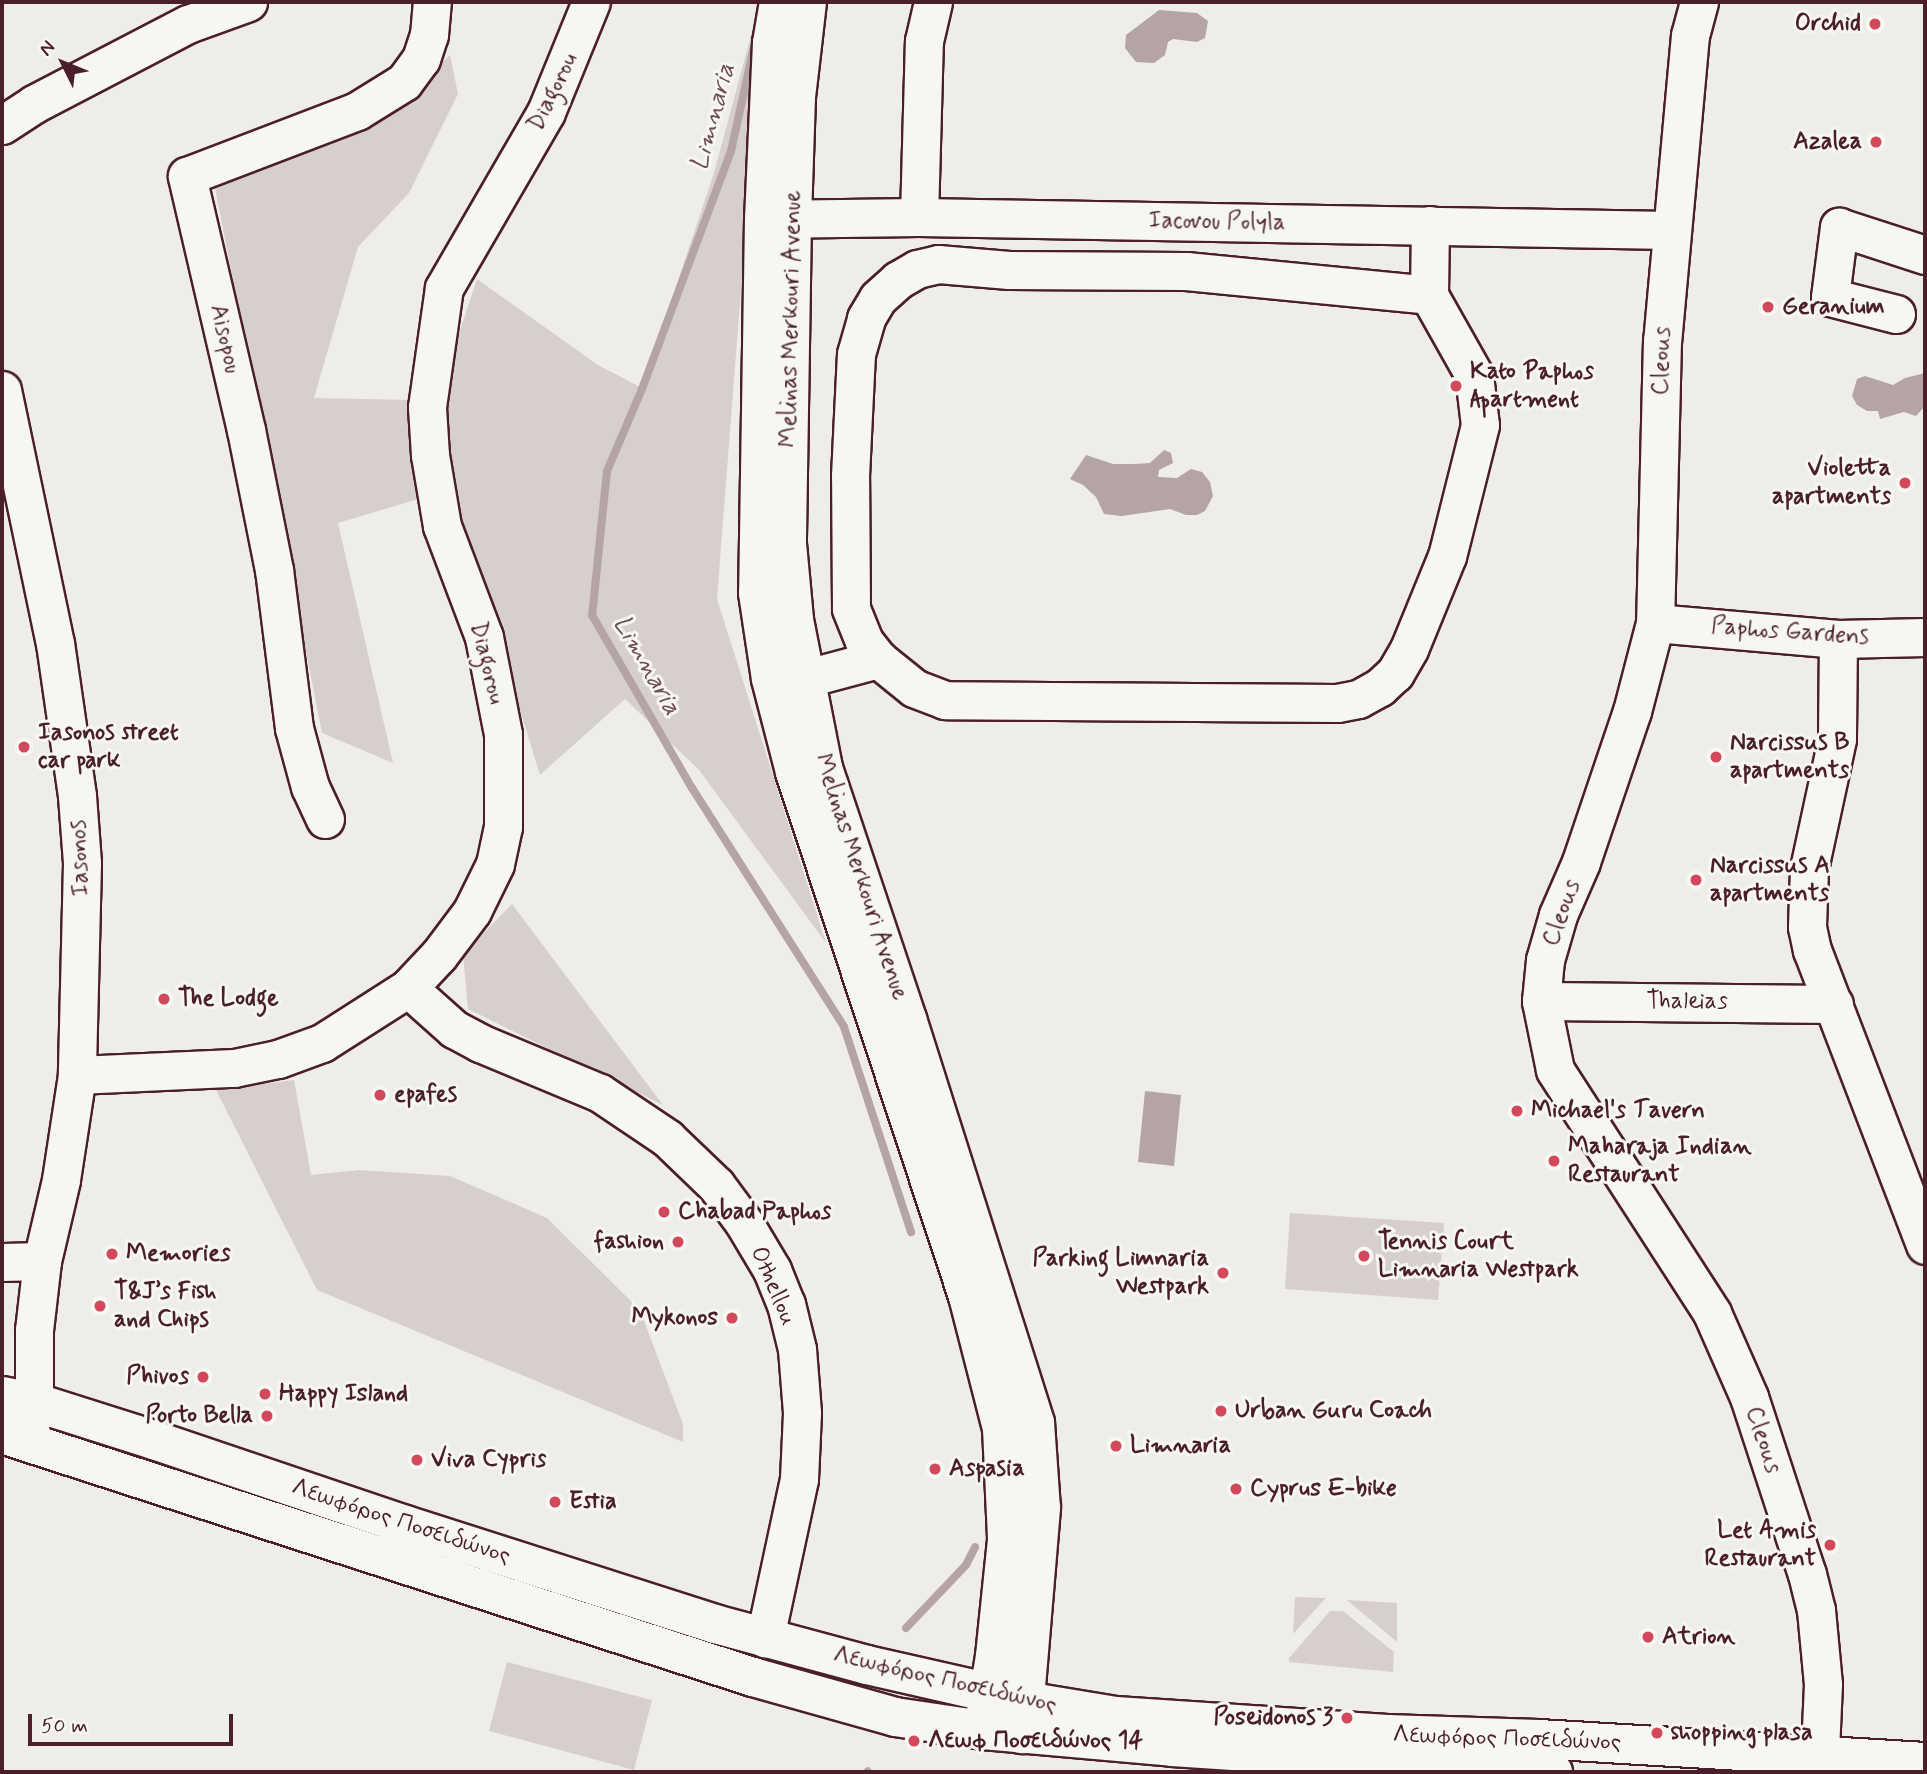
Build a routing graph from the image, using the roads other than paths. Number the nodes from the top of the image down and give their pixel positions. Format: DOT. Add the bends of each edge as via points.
graph roads {
  1 [pos="248,2"];
  2 [pos="432,2"];
  3 [pos="591,2"];
  4 [pos="779,2"];
  5 [pos="807,2"];
  6 [pos="933,2"];
  7 [pos="1699,2"];
  8 [pos="2,125"];
  9 [pos="919,217"];
  10 [pos="778,219"];
  11 [pos="1011,220"];
  12 [pos="1430,225"];
  13 [pos="1670,230"];
  14 [pos="1925,256"];
  15 [pos="1009,270"];
  16 [pos="1429,295"];
  17 [pos="1896,314"];
  18 [pos="2,390"];
  19 [pos="1655,622"];
  20 [pos="1925,637"];
  21 [pos="1838,639"];
  22 [pos="878,659"];
  23 [pos="803,679"];
  24 [pos="325,819"];
  25 [pos="408,988"];
  26 [pos="1541,1001"];
  27 [pos="1834,1004"];
  28 [pos="77,1075"];
  29 [pos="1925,1245"];
  30 [pos="42,1261"];
  31 [pos="2,1262"];
  32 [pos="15,1398"];
  33 [pos="11,1436"];
  34 [pos="765,1637"];
  35 [pos="988,1690"];
  36 [pos="1023,1717"];
  37 [pos="982,1730"];
  38 [pos="1925,1762"];
  39 [pos="1819,1763"];
  40 [pos="1553,1772"];
  1 -- 8 [label="street" via="188,24 34,103"];
  2 -- 24 [label="street, Aisopou" via="421,59 404,82 357,111 187,176 274,570 294,728 310,786"];
  3 -- 25 [label="street, Diagorou" via="546,112 444,288 427,405 430,455 442,526 484,637 503,734 503,827 495,864 472,911"];
  4 -- 10 [label="main road, Melinas Merkouri Avenue" via="772,43"];
  5 -- 10 [label="main road, Melinas Merkouri Avenue"];
  6 -- 9 [label="street" via="924,41"];
  7 -- 13 [label="street, Cleous" via="1690,35"];
  9 -- 10 [label="street, Iacovou Polyla"];
  9 -- 11 [label="street, Iacovou Polyla"];
  10 -- 23 [label="main road, Melinas Merkouri Avenue" via="787,544"];
  10 -- 35 [label="main road, Melinas Merkouri Avenue" via="757,549 763,632 794,772 992,1380 1005,1462 1007,1541"];
  11 -- 12 [label="street, Iacovou Polyla"];
  11 -- 15 [label="street"];
  12 -- 13 [label="street, Iacovou Polyla"];
  12 -- 16 [label="street"];
  13 -- 19 [label="street, Cleous" via="1662,340"];
  14 -- 17 [label="street" via="1839,227 1829,296"];
  15 -- 16 [label="street" via="1186,271"];
  15 -- 22 [label="street" via="938,264 917,269 878,299 866,318 856,354 850,476 851,608 864,641"];
  16 -- 22 [label="street" via="1474,375 1480,425 1443,567 1409,649 1380,687 1358,699 1337,703 945,700 914,688"];
  18 -- 28 [label="street, Iasonos" via="55,643 77,796 82,934"];
  19 -- 21 [label="street, Paphos Gardens"];
  19 -- 26 [label="street, Cleous" via="1632,711 1581,862 1558,915 1545,960"];
  20 -- 21 [label="street, Paphos Gardens"];
  21 -- 27 [label="street" via="1837,739 1809,869 1807,900 1812,950"];
  22 -- 23 [label="street"];
  23 -- 36 [label="main road, Melinas Merkouri Avenue" via="823,768 1035,1423 1041,1508"];
  25 -- 28 [label="street, Diagorou" via="322,1042 278,1059 234,1069"];
  25 -- 34 [label="street, Othellou" via="463,1033 600,1093 667,1138 716,1185 772,1270 797,1349 802,1413 799,1479"];
  26 -- 27 [label="street, Thaleias"];
  26 -- 39 [label="street, Cleous" via="1555,1070 1712,1313 1749,1397 1816,1610 1823,1684"];
  27 -- 29 [label="street"];
  28 -- 30 [label="street, Iasonos" via="61,1180"];
  30 -- 31 [label="street"];
  30 -- 32 [label="street, Iasonos" via="34,1330"];
  32 -- 33 [label="street, Iasonos"];
  32 -- 34 [label="main road, Λεωφόρος Ποσειδώνος"];
  33 -- 37 [label="main road, Λεωφόρος Ποσειδώνος" via="809,1695 895,1717"];
  34 -- 35 [label="main road, Λεωφόρος Ποσειδώνος" via="867,1665"];
  35 -- 36 [label="main road, Λεωφόρος Ποσειδώνος"];
  35 -- 37 [label="main road, Melinas Merkouri Avenue"];
  36 -- 37 [label="main road, Λεωφόρος Ποσειδώνος"];
  36 -- 39 [label="main road, Λεωφόρος Ποσειδώνος" via="1116,1716"];
  36 -- 40 [label="main road, Λεωφόρος Ποσειδώνος" via="1172,1747"];
  38 -- 39 [label="main road, Λεωφόρος Ποσειδώνος"];
}
